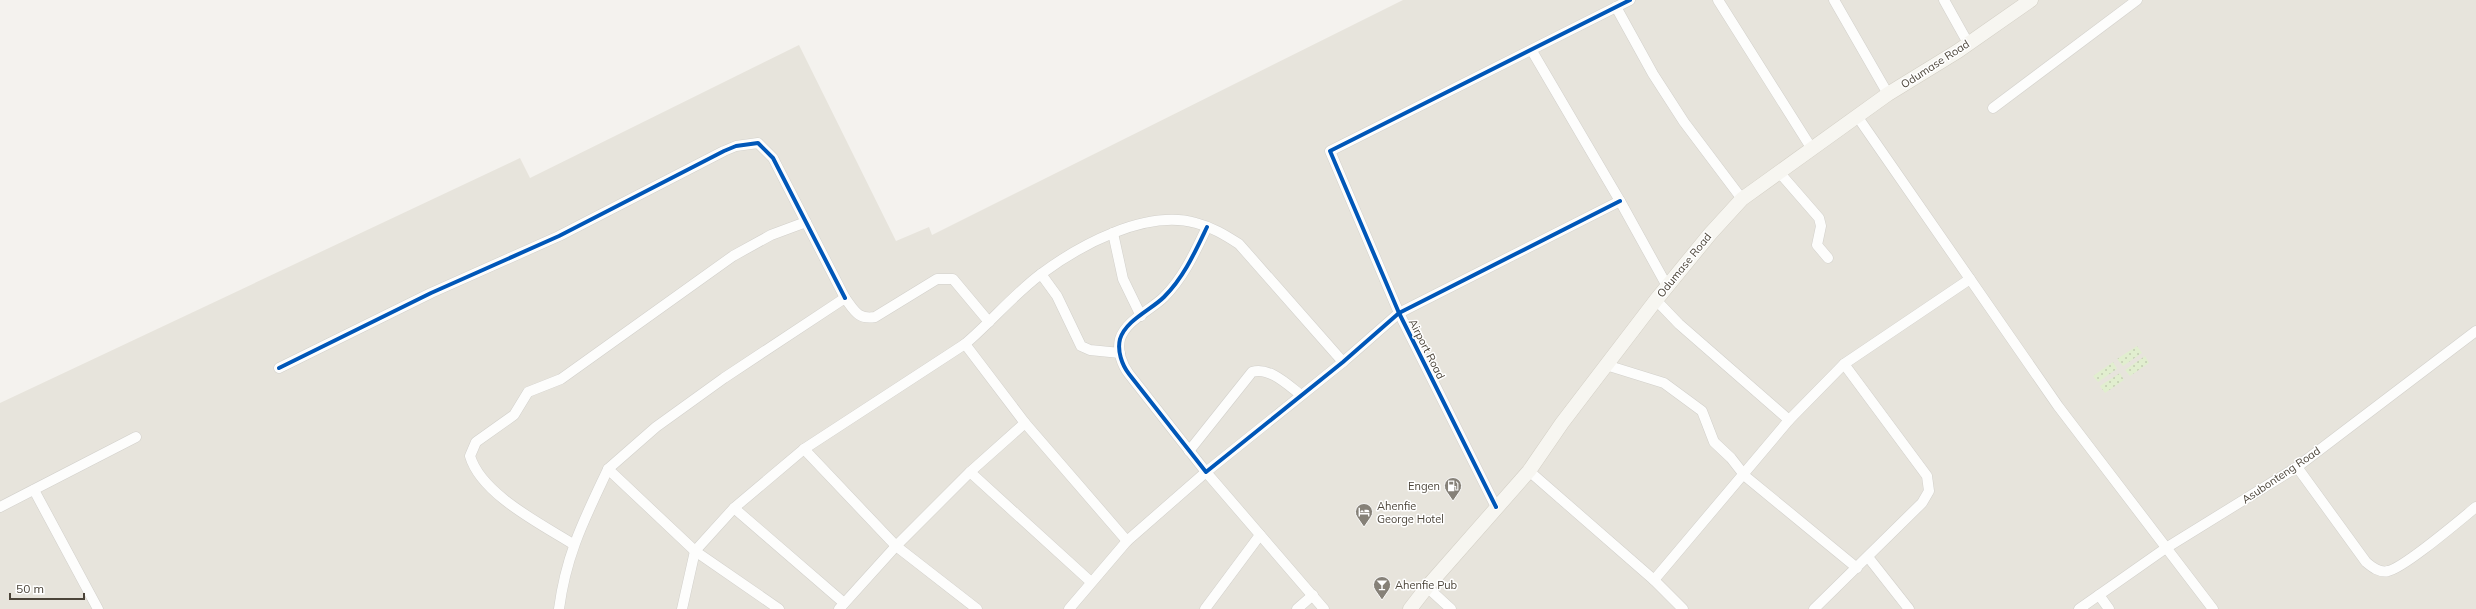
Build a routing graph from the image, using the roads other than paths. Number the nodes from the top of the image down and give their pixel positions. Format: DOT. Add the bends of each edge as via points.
graph roads {
  1 [pos="1630,0"];
  2 [pos="1718,0"];
  3 [pos="1834,0"];
  4 [pos="1944,0"];
  5 [pos="2031,0"];
  6 [pos="2137,0"];
  7 [pos="1616,7"];
  8 [pos="1968,43"];
  9 [pos="1532,51"];
  10 [pos="1888,94"];
  11 [pos="1993,108"];
  12 [pos="1857,116"];
  13 [pos="1812,149"];
  14 [pos="1779,172"];
  15 [pos="1742,199"];
  16 [pos="1620,201"];
  17 [pos="806,222"];
  18 [pos="1207,227"];
  19 [pos="1113,233"];
  20 [pos="1828,258"];
  21 [pos="1041,274"];
  22 [pos="1970,279"];
  23 [pos="1667,286"];
  24 [pos="845,298"];
  25 [pos="1656,300"];
  26 [pos="1399,313"];
  27 [pos="1141,316"];
  28 [pos="989,322"];
  29 [pos="2476,331"];
  30 [pos="965,344"];
  31 [pos="1120,353"];
  32 [pos="1343,362"];
  33 [pos="1606,364"];
  34 [pos="1844,364"];
  35 [pos="279,368"];
  36 [pos="1301,395"];
  37 [pos="1789,420"];
  38 [pos="1025,423"];
  39 [pos="136,437"];
  40 [pos="804,449"];
  41 [pos="1189,451"];
  42 [pos="2297,467"];
  43 [pos="608,469"];
  44 [pos="970,472"];
  45 [pos="1206,472"];
  46 [pos="1529,472"];
  47 [pos="1745,476"];
  48 [pos="34,490"];
  49 [pos="0,507"];
  50 [pos="734,508"];
  51 [pos="1496,508"];
  52 [pos="2476,508"];
  53 [pos="1260,535"];
  54 [pos="1127,541"];
  55 [pos="573,544"];
  56 [pos="896,546"];
  57 [pos="2166,548"];
  58 [pos="695,551"];
  59 [pos="1868,557"];
  60 [pos="1857,568"];
  61 [pos="1654,580"];
  62 [pos="1090,582"];
  63 [pos="1427,587"];
  64 [pos="1313,595"];
  65 [pos="2099,595"];
  66 [pos="842,606"];
  67 [pos="98,609"];
  68 [pos="559,609"];
  69 [pos="682,609"];
  70 [pos="780,609"];
  71 [pos="976,609"];
  72 [pos="1069,609"];
  73 [pos="1205,609"];
  74 [pos="1297,609"];
  75 [pos="1324,609"];
  76 [pos="1410,609"];
  77 [pos="1450,609"];
  78 [pos="1683,609"];
  79 [pos="1814,609"];
  80 [pos="1909,609"];
  81 [pos="2079,609"];
  82 [pos="2108,609"];
  83 [pos="2213,609"];
  1 -- 7 [label="street"];
  2 -- 13 [label="street"];
  3 -- 10 [label="street"];
  4 -- 8 [label="street"];
  5 -- 8 [label="main road, Odumase Road"];
  6 -- 11 [label="street"];
  7 -- 9 [label="street"];
  7 -- 15 [label="street" via="1653,74 1684,122"];
  8 -- 10 [label="main road, Odumase Road"];
  9 -- 16 [label="street"];
  9 -- 26 [label="street, Airport Road" via="1330,151"];
  10 -- 12 [label="main road, Odumase Road"];
  12 -- 13 [label="main road, Odumase Road"];
  12 -- 22 [label="street"];
  13 -- 14 [label="main road, Odumase Road"];
  14 -- 15 [label="main road, Odumase Road"];
  14 -- 20 [label="street" via="1819,218 1821,226 1817,245"];
  15 -- 23 [label="main road, Odumase Road"];
  16 -- 23 [label="street"];
  16 -- 26 [label="street"];
  17 -- 24 [label="street"];
  17 -- 35 [label="street" via="773,158 758,143 736,146 559,236 431,293"];
  17 -- 55 [label="street" via="771,235 733,256 561,379 534,388 528,392 514,415 476,442 470,456 477,471 506,501"];
  18 -- 19 [label="street" via="1194,222 1164,220 1131,226"];
  18 -- 27 [label="street" via="1190,264 1164,297"];
  18 -- 32 [label="street" via="1219,231 1239,244"];
  19 -- 21 [label="street"];
  19 -- 27 [label="street" via="1123,279"];
  21 -- 28 [label="street"];
  21 -- 31 [label="street" via="1057,296 1081,346 1090,350"];
  22 -- 34 [label="street"];
  22 -- 57 [label="street" via="2058,406"];
  23 -- 25 [label="main road, Odumase Road"];
  24 -- 28 [label="street" via="858,316 875,317 937,279 953,279"];
  24 -- 43 [label="street" via="711,387 656,427"];
  25 -- 33 [label="main road, Odumase Road"];
  25 -- 37 [label="street" via="1679,324"];
  26 -- 32 [label="street"];
  26 -- 51 [label="street, Airport Road"];
  27 -- 31 [label="street" via="1129,326 1120,340"];
  28 -- 30 [label="street"];
  29 -- 42 [label="street, Asubonteng Road"];
  30 -- 38 [label="street"];
  30 -- 40 [label="street"];
  31 -- 41 [label="street" via="1129,374"];
  32 -- 36 [label="street"];
  33 -- 46 [label="main road, Odumase Road"];
  33 -- 47 [label="street" via="1664,383 1702,411 1714,442"];
  34 -- 37 [label="street"];
  34 -- 59 [label="street" via="1927,476 1929,490 1922,503"];
  36 -- 41 [label="street" via="1281,380 1263,371 1252,372"];
  36 -- 45 [label="street"];
  37 -- 47 [label="street"];
  38 -- 44 [label="street"];
  38 -- 54 [label="street"];
  39 -- 48 [label="street"];
  40 -- 50 [label="street"];
  40 -- 56 [label="street"];
  41 -- 45 [label="street"];
  42 -- 52 [label="street" via="2366,562 2374,569 2388,571 2402,564"];
  42 -- 57 [label="street, Asubonteng Road"];
  43 -- 55 [label="street"];
  43 -- 58 [label="street"];
  44 -- 56 [label="street"];
  44 -- 62 [label="street"];
  45 -- 53 [label="street"];
  45 -- 54 [label="street"];
  46 -- 51 [label="main road, Odumase Road"];
  46 -- 61 [label="street"];
  47 -- 60 [label="street"];
  47 -- 61 [label="street"];
  48 -- 49 [label="street"];
  48 -- 67 [label="street"];
  50 -- 58 [label="street"];
  50 -- 66 [label="street"];
  51 -- 63 [label="main road, Odumase Road"];
  53 -- 64 [label="street"];
  53 -- 73 [label="street"];
  54 -- 62 [label="street"];
  55 -- 68 [label="street"];
  56 -- 66 [label="street"];
  56 -- 71 [label="street"];
  57 -- 65 [label="street, Asubonteng Road"];
  57 -- 83 [label="street"];
  58 -- 69 [label="street"];
  58 -- 70 [label="street"];
  59 -- 60 [label="street"];
  59 -- 80 [label="street"];
  60 -- 79 [label="street"];
  61 -- 78 [label="street"];
  62 -- 72 [label="street"];
  63 -- 76 [label="main road, Odumase Road"];
  63 -- 77 [label="street"];
  64 -- 74 [label="street"];
  64 -- 75 [label="street"];
  65 -- 81 [label="street, Asubonteng Road"];
  65 -- 82 [label="street"];
}
